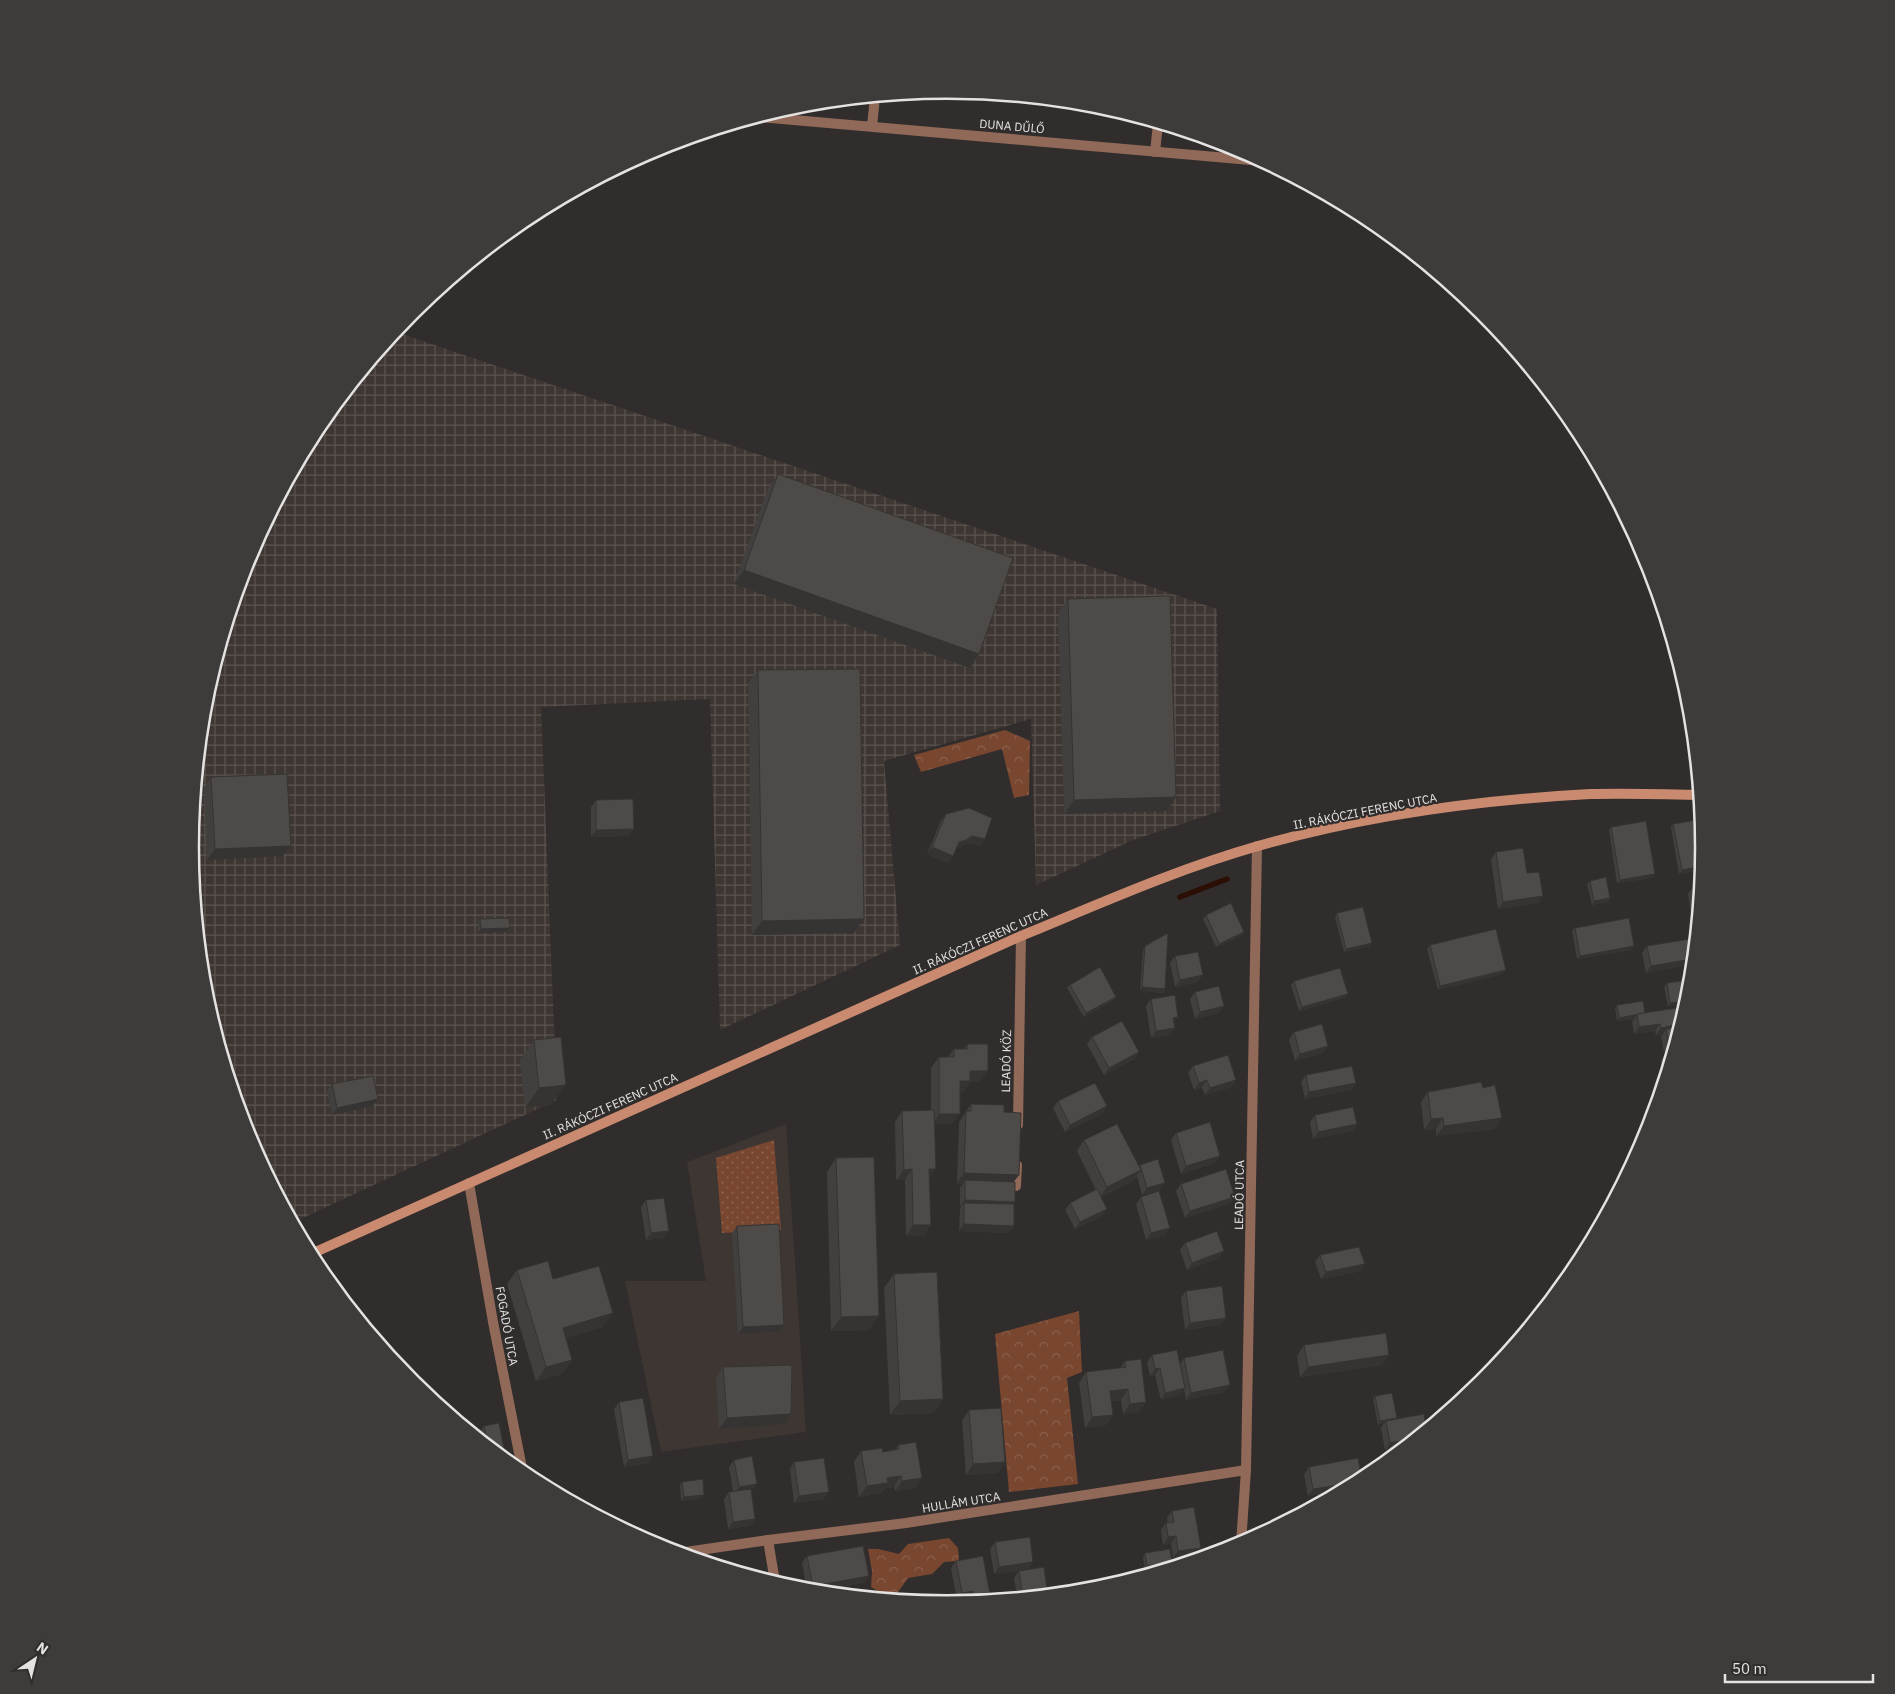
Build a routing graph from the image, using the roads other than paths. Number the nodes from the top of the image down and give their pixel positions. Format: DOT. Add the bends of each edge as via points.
graph roads {
  1 [pos="874,103"];
  2 [pos="778,118"];
  3 [pos="872,126"];
  4 [pos="1157,129"];
  5 [pos="1155,152"];
  6 [pos="1241,159"];
  7 [pos="1694,795"];
  8 [pos="1257,846"];
  9 [pos="1022,936"];
  10 [pos="1017,1136"];
  11 [pos="1017,1156"];
  12 [pos="469,1183"];
  13 [pos="1016,1186"];
  14 [pos="318,1251"];
  15 [pos="521,1461"];
  16 [pos="1246,1470"];
  17 [pos="1242,1535"];
  18 [pos="768,1540"];
  19 [pos="694,1551"];
  20 [pos="774,1575"];
  1 -- 3 [label="street"];
  2 -- 3 [label="street, DUNA DŰLŐ"];
  3 -- 5 [label="street, DUNA DŰLŐ"];
  4 -- 5 [label="street"];
  5 -- 6 [label="street, DUNA DŰLŐ"];
  7 -- 8 [label="main road, II. RÁKÓCZI FERENC UTCA" via="1592,794 1521,798 1386,817"];
  8 -- 9 [label="main road, II. RÁKÓCZI FERENC UTCA" via="1131,890"];
  8 -- 16 [label="street, LEADÓ UTCA"];
  9 -- 10 [label="street, LEADÓ KÖZ"];
  9 -- 12 [label="main road, II. RÁKÓCZI FERENC UTCA"];
  11 -- 13 [label="street"];
  12 -- 14 [label="main road, II. RÁKÓCZI FERENC UTCA"];
  12 -- 15 [label="street, FOGADÓ UTCA"];
  16 -- 17 [label="street, LEADÓ UTCA"];
  16 -- 18 [label="street, HULLÁM UTCA" via="906,1523"];
  18 -- 19 [label="street, HULLÁM UTCA"];
  18 -- 20 [label="street"];
}
